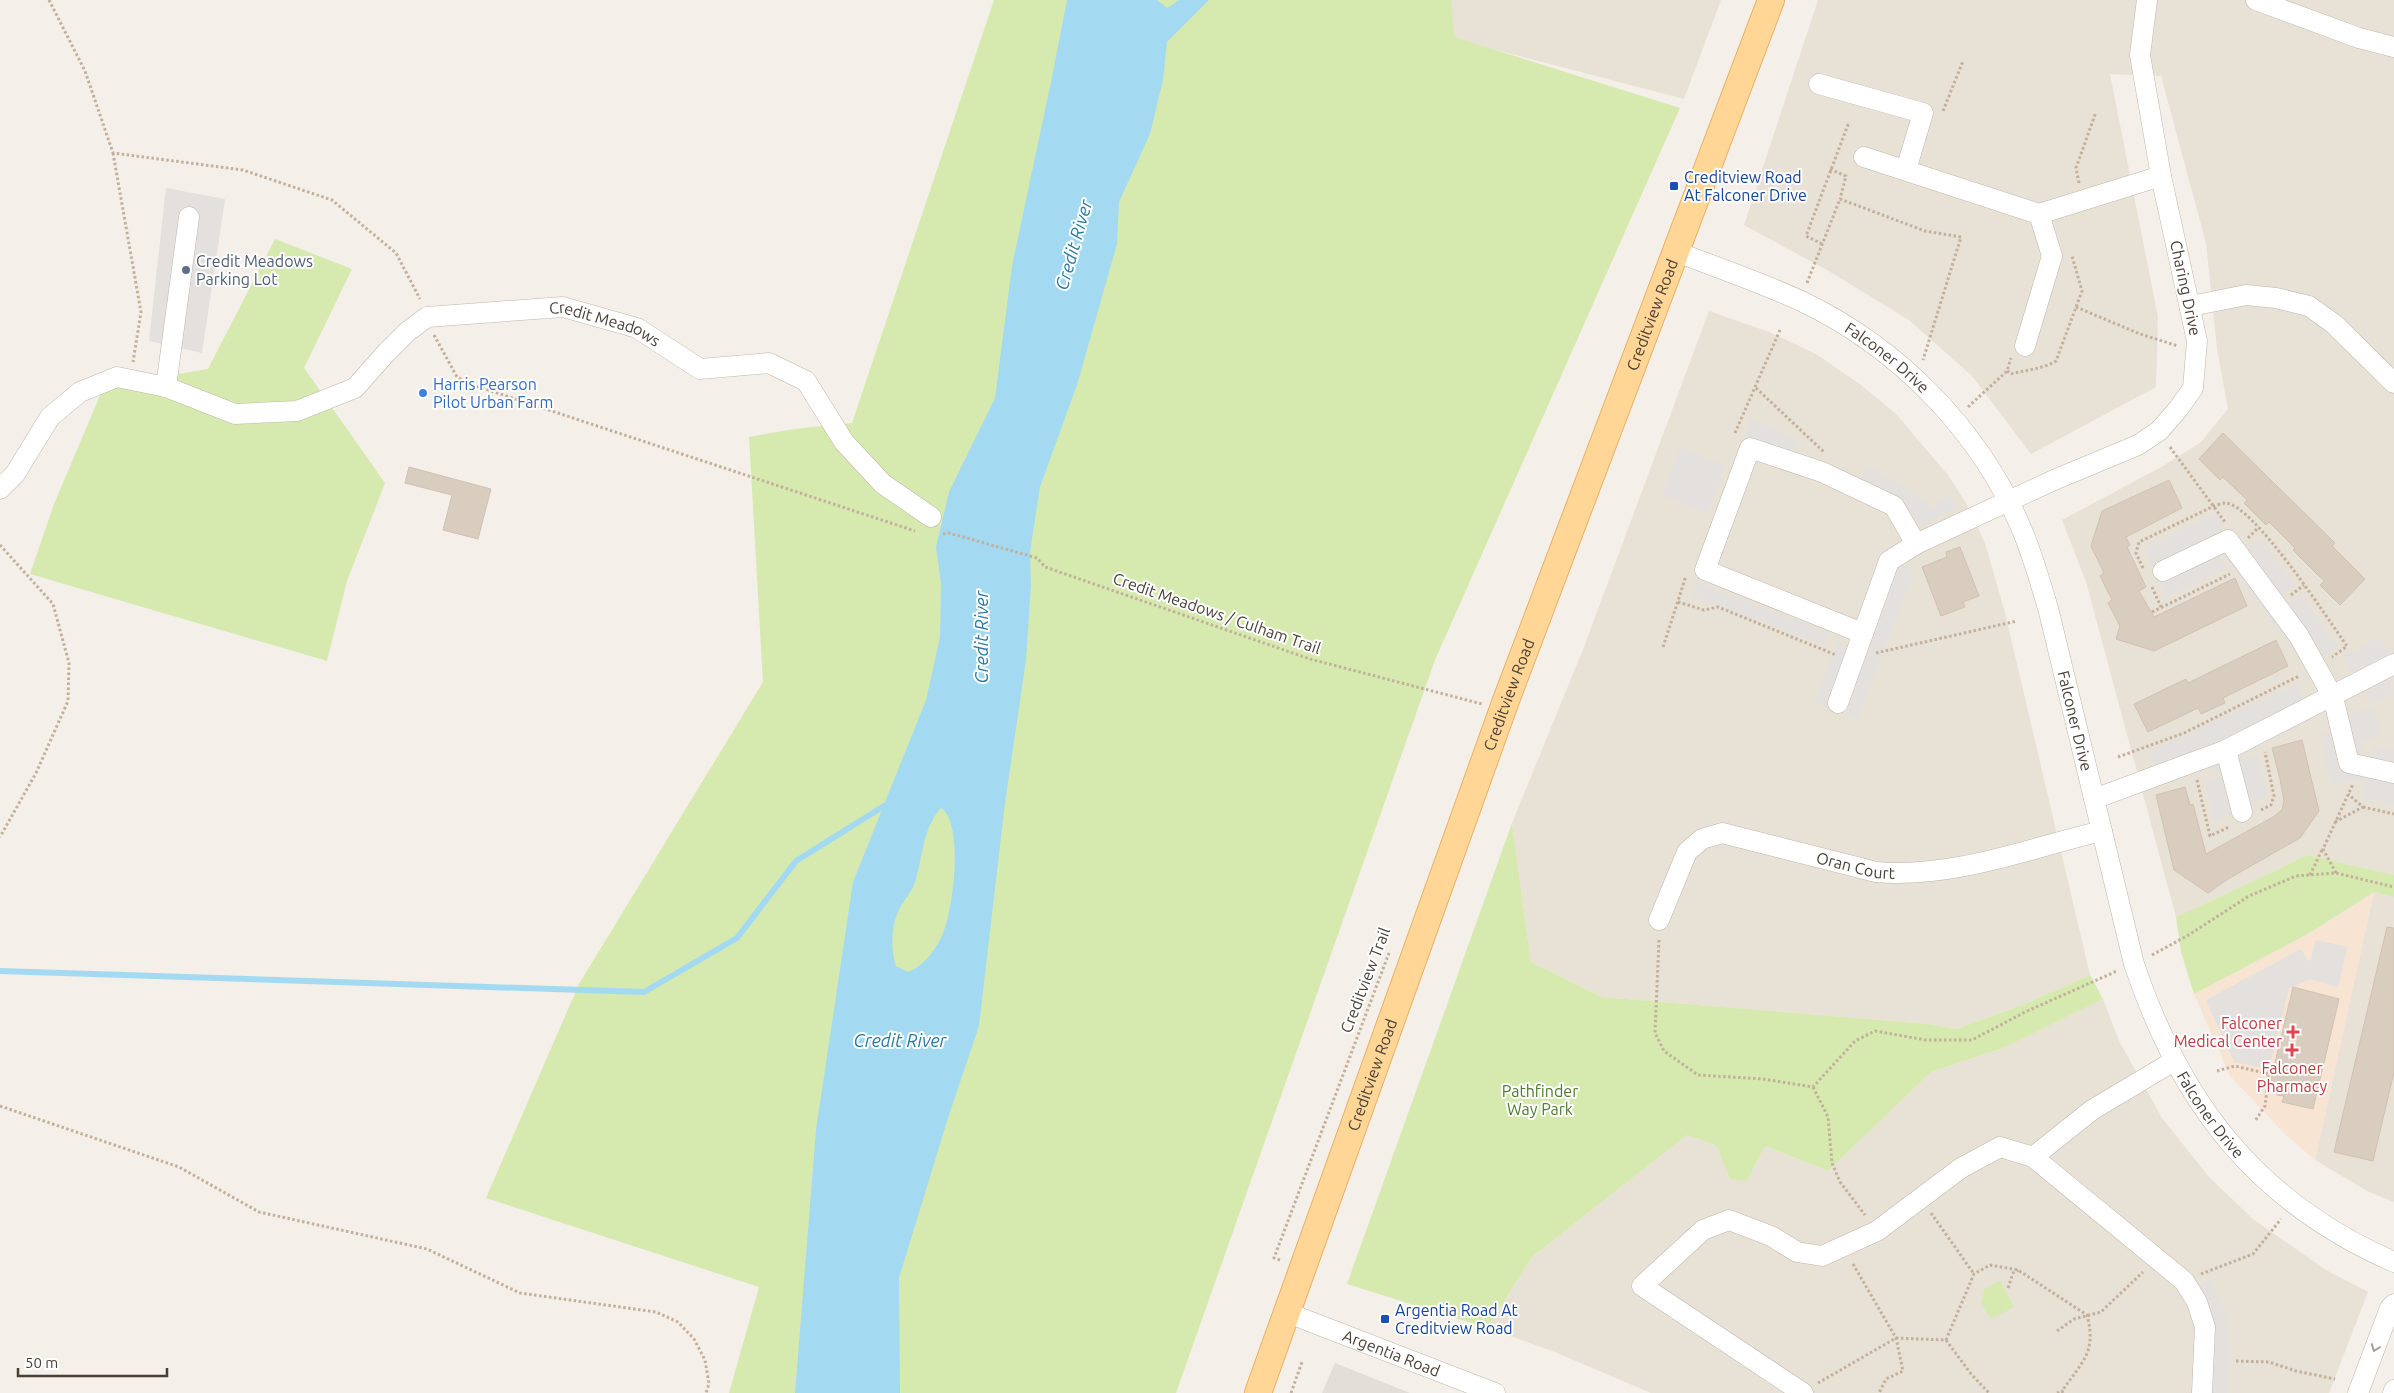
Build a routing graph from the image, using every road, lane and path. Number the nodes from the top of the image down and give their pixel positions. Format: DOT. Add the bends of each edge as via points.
graph roads {
  1 [pos="1771,0"];
  2 [pos="2147,0"];
  3 [pos="2256,0"];
  4 [pos="2394,47"];
  5 [pos="1819,84"];
  6 [pos="2096,112"];
  7 [pos="1849,122"];
  8 [pos="113,153"];
  9 [pos="1864,157"];
  10 [pos="1830,169"];
  11 [pos="1906,170"];
  12 [pos="2161,176"];
  13 [pos="1840,199"];
  14 [pos="2084,200"];
  15 [pos="2039,214"];
  16 [pos="189,217"];
  17 [pos="1822,244"];
  18 [pos="1674,251"];
  19 [pos="1800,301"];
  20 [pos="2191,306"];
  21 [pos="2076,307"];
  22 [pos="1780,330"];
  23 [pos="2025,346"];
  24 [pos="2196,352"];
  25 [pos="1917,379"];
  26 [pos="130,380"];
  27 [pos="2394,383"];
  28 [pos="166,387"];
  29 [pos="1755,388"];
  30 [pos="2159,430"];
  31 [pos="1747,457"];
  32 [pos="1813,469"];
  33 [pos="0,489"];
  34 [pos="2009,501"];
  35 [pos="931,517"];
  36 [pos="949,533"];
  37 [pos="2228,540"];
  38 [pos="1916,544"];
  39 [pos="0,545"];
  40 [pos="2246,566"];
  41 [pos="2163,571"];
  42 [pos="1687,575"];
  43 [pos="1678,602"];
  44 [pos="2152,612"];
  45 [pos="2017,621"];
  46 [pos="1862,633"];
  47 [pos="1663,647"];
  48 [pos="1853,658"];
  49 [pos="2394,664"];
  50 [pos="2317,668"];
  51 [pos="2333,697"];
  52 [pos="1838,703"];
  53 [pos="1479,713"];
  54 [pos="2226,750"];
  55 [pos="2118,756"];
  56 [pos="2361,766"];
  57 [pos="2394,773"];
  58 [pos="2348,794"];
  59 [pos="2094,799"];
  60 [pos="2363,807"];
  61 [pos="2242,812"];
  62 [pos="2394,814"];
  63 [pos="2335,822"];
  64 [pos="2102,830"];
  65 [pos="0,836"];
  66 [pos="2322,849"];
  67 [pos="2336,873"];
  68 [pos="2310,875"];
  69 [pos="2394,886"];
  70 [pos="1659,920"];
  71 [pos="1392,944"];
  72 [pos="2134,964"];
  73 [pos="2174,1061"];
  74 [pos="2217,1071"];
  75 [pos="1813,1086"];
  76 [pos="0,1106"];
  77 [pos="2255,1121"];
  78 [pos="2033,1157"];
  79 [pos="1920,1197"];
  80 [pos="2293,1203"];
  81 [pos="1877,1232"];
  82 [pos="1843,1246"];
  83 [pos="2158,1259"];
  84 [pos="1280,1260"];
  85 [pos="2394,1262"];
  86 [pos="2018,1270"];
  87 [pos="1974,1274"];
  88 [pos="2184,1281"];
  89 [pos="2008,1288"];
  90 [pos="2394,1304"];
  91 [pos="1288,1313"];
  92 [pos="2087,1315"];
  93 [pos="2056,1331"];
  94 [pos="1896,1338"];
  95 [pos="1946,1340"];
  96 [pos="2236,1361"];
  97 [pos="1302,1362"];
  98 [pos="2335,1379"];
  99 [pos="2062,1392"];
  100 [pos="706,1393"];
  101 [pos="1258,1393"];
  102 [pos="1291,1393"];
  103 [pos="1495,1393"];
  104 [pos="1802,1393"];
  105 [pos="1879,1393"];
  106 [pos="1989,1393"];
  107 [pos="2057,1393"];
  108 [pos="2202,1393"];
  109 [pos="2358,1393"];
  1 -- 18 [label="main road, Creditview Road"];
  2 -- 12 [label="street, Charing Drive" via="2140,55"];
  3 -- 4 [label="street" via="2359,38"];
  5 -- 11 [label="street" via="1924,113"];
  6 -- 14 [label="path" via="2076,168"];
  7 -- 10 [label="path"];
  8 -- 26 [label="path" via="141,312"];
  9 -- 11 [label="street"];
  10 -- 13 [label="path" via="1846,176"];
  10 -- 17 [label="path" via="1806,236"];
  11 -- 15 [label="street"];
  12 -- 14 [label="street"];
  12 -- 20 [label="street, Charing Drive"];
  13 -- 17 [label="path"];
  13 -- 25 [label="path" via="1925,231 1961,237"];
  14 -- 15 [label="street"];
  15 -- 23 [label="street" via="2052,256"];
  16 -- 28 [label="street"];
  17 -- 19 [label="path"];
  18 -- 19 [label="street, Falconer Drive"];
  18 -- 91 [label="main road, Creditview Road" via="1501,712"];
  19 -- 25 [label="street, Falconer Drive" via="1838,321"];
  20 -- 24 [label="street, Charing Drive"];
  20 -- 27 [label="street" via="2246,295 2309,306 2334,324"];
  21 -- 24 [label="path" via="2140,334"];
  22 -- 29 [label="path"];
  24 -- 30 [label="street, Charing Drive" via="2193,388"];
  25 -- 34 [label="street, Falconer Drive" via="1981,454"];
  26 -- 28 [label="street"];
  26 -- 33 [label="street" via="117,377 80,392 57,411 15,474"];
  28 -- 35 [label="street, Credit Meadows" via="235,414 297,411 355,388 407,332 427,317 563,307 637,328 700,370 769,363 806,381 844,442 883,484"];
  29 -- 31 [label="path" via="1732,442"];
  29 -- 32 [label="path" via="1826,452"];
  30 -- 34 [label="street, Charing Drive" via="2138,445"];
  30 -- 37 [label="path" via="2225,521"];
  31 -- 32 [label="street" via="1750,448"];
  31 -- 46 [label="street" via="1705,570"];
  32 -- 38 [label="street" via="1894,506"];
  34 -- 38 [label="street, Charing Drive"];
  34 -- 59 [label="street, Falconer Drive" via="2035,563"];
  36 -- 53 [label="path, Credit Meadows / Culham Trail" via="1037,558 1045,567 1310,659 1483,704"];
  37 -- 40 [label="street"];
  37 -- 41 [label="street"];
  38 -- 46 [label="street, Charing Drive" via="1889,561"];
  39 -- 65 [label="path" via="53,604 69,663 68,700 36,773"];
  40 -- 44 [label="path"];
  40 -- 50 [label="street" via="2299,636"];
  42 -- 43 [label="path"];
  43 -- 47 [label="path"];
  43 -- 48 [label="path" via="1704,610 1718,608 1837,655"];
  45 -- 48 [label="path"];
  46 -- 48 [label="street, Charing Drive"];
  48 -- 52 [label="street, Charing Drive"];
  49 -- 51 [label="street"];
  50 -- 51 [label="street"];
  50 -- 55 [label="path" via="2184,733"];
  51 -- 54 [label="street"];
  51 -- 56 [label="street" via="2349,762"];
  54 -- 59 [label="street"];
  54 -- 61 [label="street"];
  56 -- 57 [label="street"];
  56 -- 58 [label="path"];
  58 -- 60 [label="path"];
  58 -- 63 [label="path"];
  59 -- 64 [label="street, Falconer Drive"];
  60 -- 62 [label="path"];
  60 -- 63 [label="path"];
  63 -- 66 [label="path"];
  64 -- 70 [label="street, Oran Court" via="1945,871 1900,874 1876,872 1722,833 1702,839 1688,852"];
  64 -- 72 [label="street, Falconer Drive"];
  66 -- 67 [label="path"];
  66 -- 68 [label="path"];
  67 -- 68 [label="path"];
  67 -- 69 [label="path"];
  68 -- 72 [label="path" via="2296,876 2249,896 2187,936"];
  70 -- 75 [label="path" via="1655,1032 1664,1051 1698,1075"];
  71 -- 84 [label="path, Creditview Trail" via="1274,1258"];
  72 -- 73 [label="street, Falconer Drive"];
  72 -- 75 [label="path" via="2025,1012 1972,1040 1926,1040 1875,1031 1855,1041"];
  73 -- 78 [label="street" via="2092,1110"];
  73 -- 80 [label="street, Falconer Drive" via="2221,1134"];
  74 -- 77 [label="path" via="2235,1066 2268,1074 2264,1106"];
  75 -- 81 [label="path" via="1828,1117 1832,1163 1840,1182"];
  76 -- 100 [label="path" via="179,1167 259,1212 427,1249 520,1293 656,1312 678,1322 694,1339 705,1360 709,1384"];
  78 -- 79 [label="street" via="2000,1147 1961,1168"];
  78 -- 83 [label="street"];
  79 -- 81 [label="street"];
  79 -- 87 [label="path"];
  80 -- 85 [label="street, Falconer Drive" via="2323,1225"];
  80 -- 88 [label="path" via="2253,1254"];
  81 -- 82 [label="street"];
  82 -- 94 [label="path"];
  82 -- 104 [label="street" via="1822,1256 1797,1252 1771,1236 1729,1220 1703,1230 1642,1286"];
  83 -- 88 [label="street"];
  83 -- 92 [label="path" via="2101,1312"];
  86 -- 87 [label="path" via="1990,1264"];
  86 -- 89 [label="path"];
  86 -- 92 [label="path"];
  87 -- 95 [label="path"];
  88 -- 108 [label="street" via="2197,1302 2205,1327"];
  90 -- 109 [label="street, one-way"];
  91 -- 101 [label="main road, Creditview Road"];
  91 -- 103 [label="street, Argentia Road"];
  92 -- 93 [label="path"];
  92 -- 99 [label="path" via="2092,1333 2087,1356"];
  94 -- 95 [label="path"];
  94 -- 104 [label="path"];
  94 -- 105 [label="path" via="1903,1371 1886,1379"];
  95 -- 106 [label="path"];
  96 -- 98 [label="path" via="2268,1362"];
  97 -- 102 [label="path"];
  99 -- 107 [label="path"];
}
